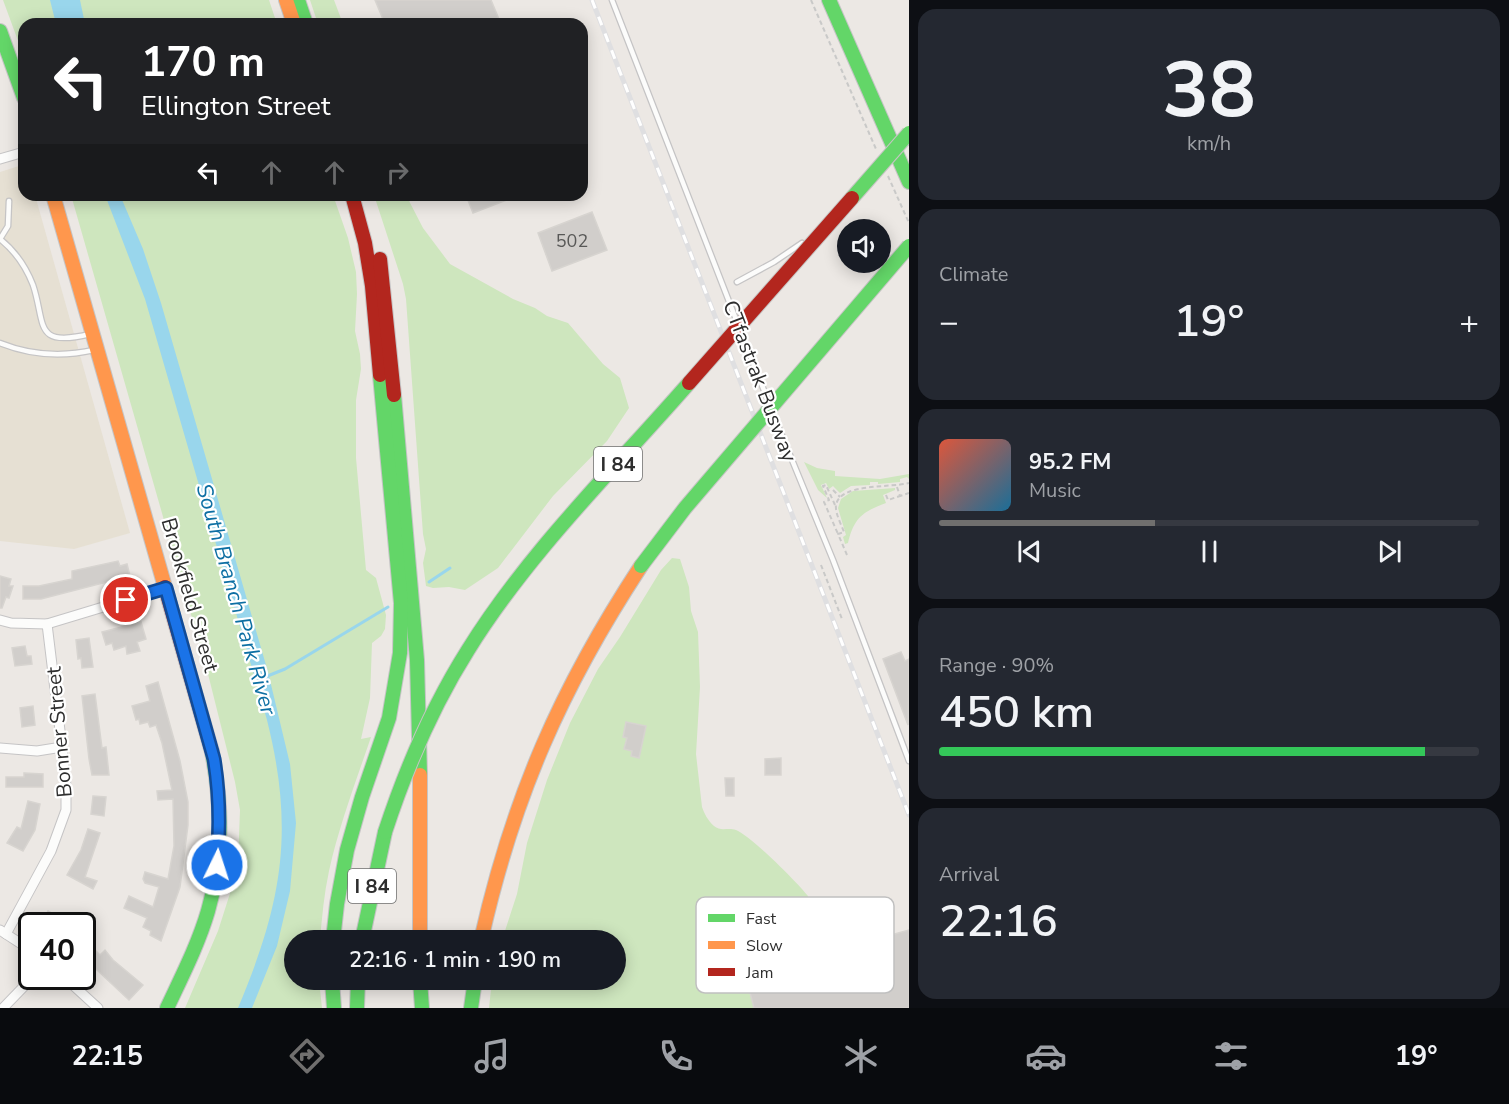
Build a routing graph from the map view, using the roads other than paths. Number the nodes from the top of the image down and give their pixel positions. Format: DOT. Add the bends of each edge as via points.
graph roads {
  1 [pos="286,0"];
  2 [pos="298,0"];
  3 [pos="612,0"];
  4 [pos="829,0"];
  5 [pos="292,18"];
  6 [pos="304,18"];
  7 [pos="0,31"];
  8 [pos="18,81"];
  9 [pos="909,133"];
  10 [pos="18,154"];
  11 [pos="0,159"];
  12 [pos="909,182"];
  13 [pos="9,201"];
  14 [pos="55,201"];
  15 [pos="354,201"];
  16 [pos="366,201"];
  17 [pos="831,222"];
  18 [pos="0,239"];
  19 [pos="909,246"];
  20 [pos="737,282"];
  21 [pos="93,333"];
  22 [pos="0,343"];
  23 [pos="97,349"];
  24 [pos="166,588"];
  25 [pos="0,620"];
  26 [pos="47,624"];
  27 [pos="62,747"];
  28 [pos="0,748"];
  29 [pos="909,761"];
  30 [pos="334,930"];
  31 [pos="364,930"];
  32 [pos="420,930"];
  33 [pos="483,930"];
  34 [pos="3,932"];
  35 [pos="18,942"];
  36 [pos="20,990"];
  37 [pos="78,990"];
  38 [pos="333,990"];
  39 [pos="358,990"];
  40 [pos="421,990"];
  41 [pos="474,990"];
  42 [pos="3,1008"];
  43 [pos="98,1008"];
  44 [pos="167,1008"];
  45 [pos="334,1008"];
  46 [pos="357,1008"];
  47 [pos="422,1008"];
  48 [pos="471,1008"];
  1 -- 5 [label="main road"];
  2 -- 6 [label="main road"];
  3 -- 29 [label="lane, CTfastrak Busway"];
  4 -- 12 [label="main road"];
  7 -- 8 [label="main road"];
  9 -- 17 [label="main road, I 84, bridge"];
  10 -- 11 [label="street"];
  13 -- 18 [label="lane" via="8,226"];
  14 -- 21 [label="main road, Brookfield Street"];
  15 -- 30 [label="main road" via="371,280 400,590 401,639 391,708 341,873"];
  16 -- 32 [label="main road" via="384,286 415,627 420,744"];
  17 -- 20 [label="lane, bridge"];
  17 -- 31 [label="main road, I 84, bridge" via="565,523 490,616 434,712 407,770 385,832"];
  18 -- 21 [label="lane" via="26,270 47,333 64,338"];
  19 -- 33 [label="main road, bridge" via="695,496 613,608 580,664 539,750 504,850"];
  21 -- 23 [label="main road, Brookfield Street"];
  22 -- 23 [label="lane" via="48,353"];
  23 -- 24 [label="main road, Brookfield Street"];
  24 -- 26 [label="street"];
  24 -- 44 [label="main road, Brookfield Street" via="214,759 220,822 208,911"];
  25 -- 26 [label="street"];
  26 -- 27 [label="street, Bonner Street"];
  27 -- 28 [label="street" via="37,751"];
  27 -- 34 [label="street, Bonner Street" via="66,810 60,830"];
  34 -- 35 [label="street"];
  36 -- 42 [label="street"];
  37 -- 43 [label="street"];
  38 -- 45 [label="main road"];
  39 -- 46 [label="main road"];
  40 -- 47 [label="main road"];
  41 -- 48 [label="main road"];
}
